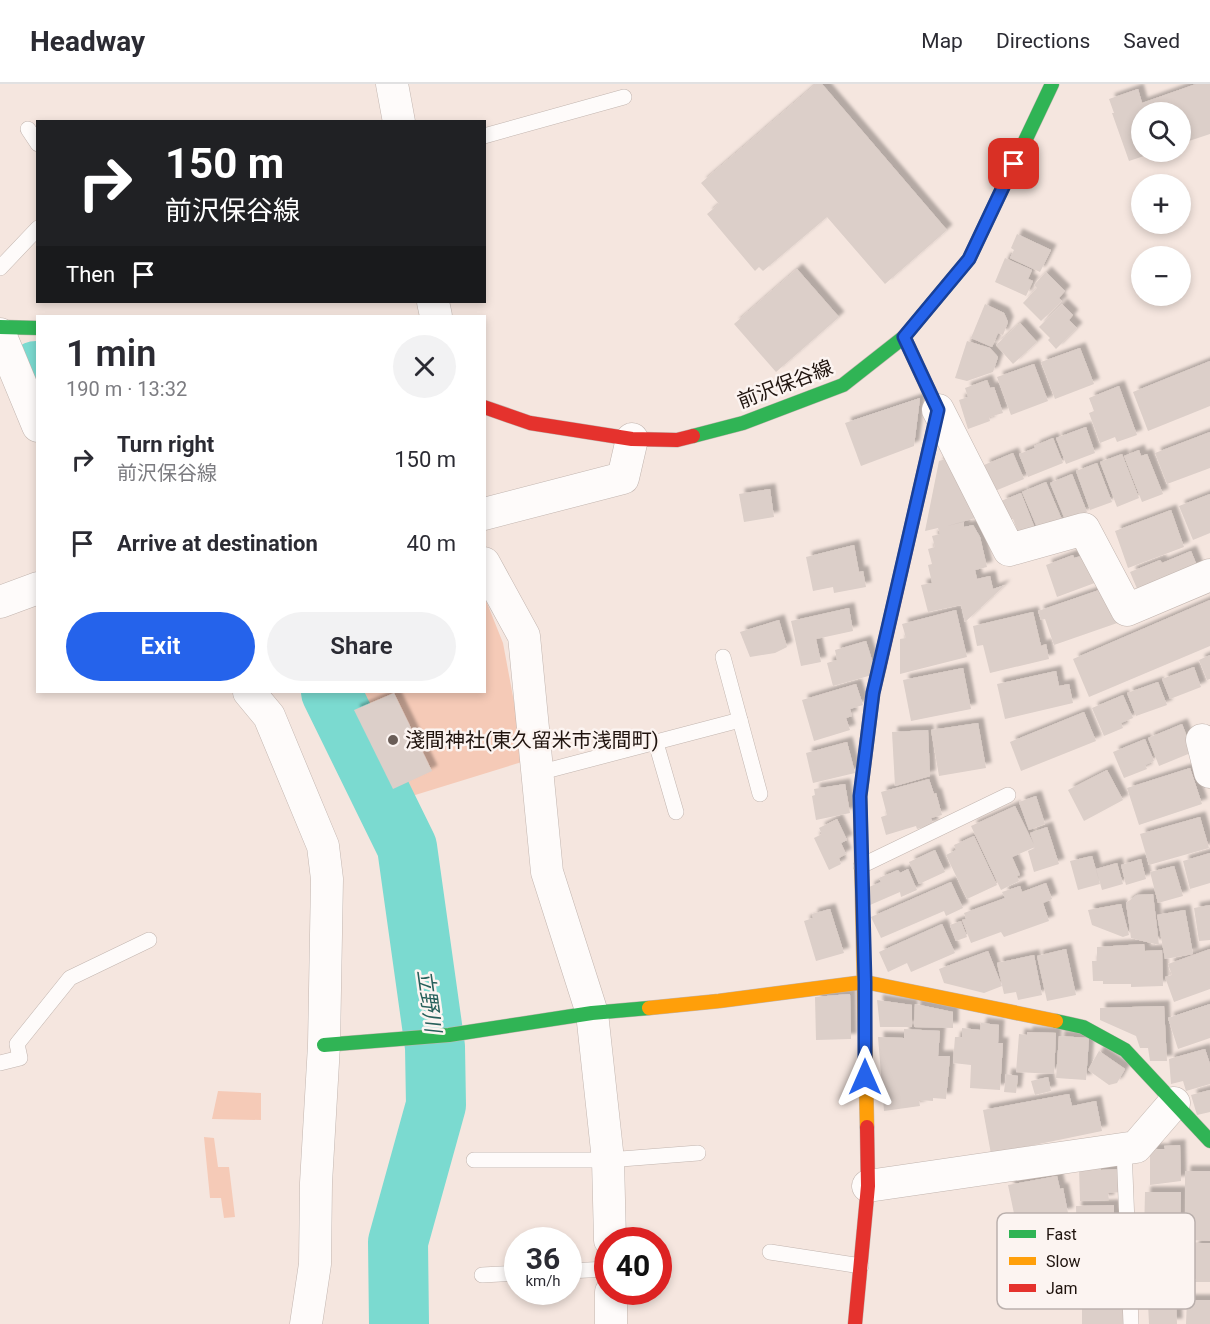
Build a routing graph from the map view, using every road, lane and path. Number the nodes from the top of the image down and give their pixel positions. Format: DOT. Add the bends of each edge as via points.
graph roads {
  1 [pos="392,84"];
  2 [pos="1052,84"];
  3 [pos="624,96"];
  4 [pos="399,120"];
  5 [pos="28,129"];
  6 [pos="486,135"];
  7 [pos="36,141"];
  8 [pos="36,230"];
  9 [pos="0,267"];
  10 [pos="0,327"];
  11 [pos="36,328"];
  12 [pos="0,334"];
  13 [pos="904,337"];
  14 [pos="486,408"];
  15 [pos="938,410"];
  16 [pos="36,421"];
  17 [pos="632,440"];
  18 [pos="486,513"];
  19 [pos="486,567"];
  20 [pos="1210,574"];
  21 [pos="36,589"];
  22 [pos="0,602"];
  23 [pos="723,657"];
  24 [pos="250,693"];
  25 [pos="740,720"];
  26 [pos="1202,740"];
  27 [pos="656,743"];
  28 [pos="1210,772"];
  29 [pos="538,773"];
  30 [pos="760,794"];
  31 [pos="1008,795"];
  32 [pos="676,812"];
  33 [pos="861,866"];
  34 [pos="149,940"];
  35 [pos="865,982"];
  36 [pos="592,1013"];
  37 [pos="324,1045"];
  38 [pos="0,1063"];
  39 [pos="1174,1103"];
  40 [pos="1210,1141"];
  41 [pos="1124,1148"];
  42 [pos="698,1153"];
  43 [pos="474,1160"];
  44 [pos="608,1160"];
  45 [pos="868,1186"];
  46 [pos="1127,1213"];
  47 [pos="610,1227"];
  48 [pos="770,1252"];
  49 [pos="861,1266"];
  50 [pos="504,1274"];
  51 [pos="482,1275"];
  52 [pos="611,1305"];
  53 [pos="1130,1309"];
  54 [pos="306,1324"];
  55 [pos="611,1324"];
  56 [pos="855,1324"];
  57 [pos="1131,1324"];
  1 -- 4 [label="street"];
  2 -- 13 [label="street, 前沢保谷線" via="969,259"];
  3 -- 6 [label="lane"];
  5 -- 7 [label="lane"];
  8 -- 9 [label="lane"];
  10 -- 11 [label="street"];
  12 -- 16 [label="street"];
  13 -- 15 [label="street"];
  13 -- 17 [label="street, 前沢保谷線" via="843,385 809,398 742,423 677,440"];
  14 -- 17 [label="street, 前沢保谷線" via="530,423"];
  15 -- 20 [label="street" via="1009,550 1084,529 1127,610"];
  15 -- 33 [label="street" via="873,693 860,796"];
  17 -- 18 [label="street" via="623,478"];
  19 -- 29 [label="street" via="524,636"];
  21 -- 22 [label="street"];
  23 -- 25 [label="lane"];
  24 -- 37 [label="street" via="269,716 323,846 327,879"];
  25 -- 27 [label="lane"];
  25 -- 30 [label="lane"];
  26 -- 28 [label="street"];
  27 -- 29 [label="lane"];
  27 -- 32 [label="lane"];
  29 -- 36 [label="street" via="547,872"];
  31 -- 33 [label="lane"];
  33 -- 35 [label="street"];
  34 -- 38 [label="lane" via="70,978 17,1044 20,1058"];
  35 -- 36 [label="street"];
  35 -- 39 [label="street" via="1083,1027 1125,1050"];
  35 -- 45 [label="street"];
  36 -- 37 [label="street" via="449,1035"];
  36 -- 44 [label="street"];
  37 -- 54 [label="street" via="315,1264"];
  39 -- 40 [label="street"];
  39 -- 41 [label="street" via="1136,1147"];
  41 -- 45 [label="street"];
  41 -- 46 [label="lane"];
  42 -- 44 [label="lane"];
  43 -- 44 [label="lane"];
  44 -- 47 [label="street"];
  45 -- 49 [label="street"];
  48 -- 49 [label="lane"];
  49 -- 56 [label="street"];
  50 -- 51 [label="lane"];
  52 -- 55 [label="street"];
  53 -- 57 [label="lane"];
}
